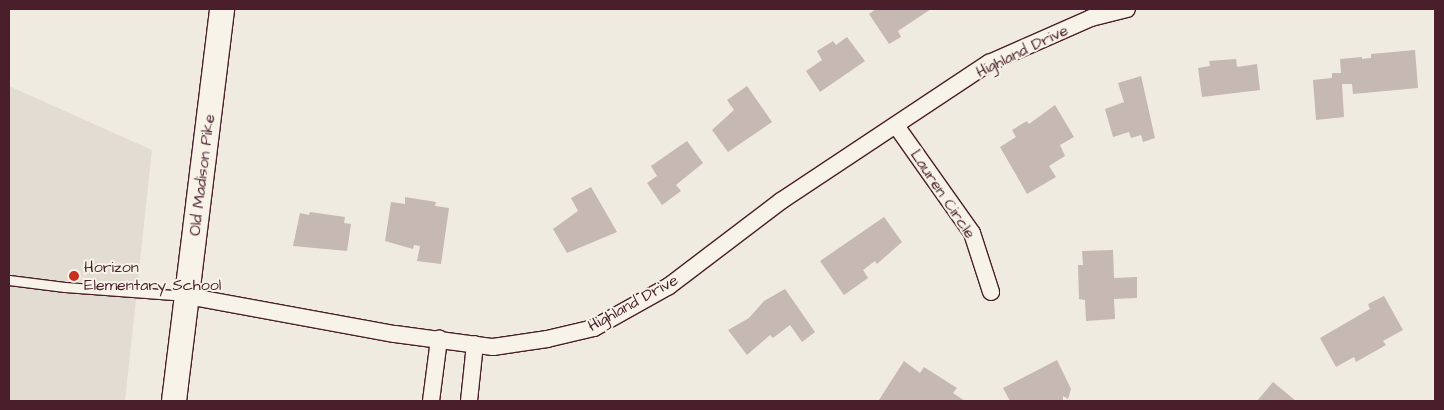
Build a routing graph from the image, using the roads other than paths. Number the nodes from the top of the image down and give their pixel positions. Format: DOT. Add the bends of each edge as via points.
graph roads {
  1 [pos="222,9"];
  2 [pos="1127,9"];
  3 [pos="897,127"];
  4 [pos="9,280"];
  5 [pos="991,292"];
  6 [pos="187,296"];
  7 [pos="439,340"];
  8 [pos="475,344"];
  9 [pos="174,401"];
  10 [pos="431,401"];
  11 [pos="469,401"];
  1 -- 6 [label="main road, Old Madison Pike"];
  2 -- 3 [label="street, Highland Drive" via="1092,18 989,63"];
  3 -- 5 [label="street, Lauren Circle" via="972,233"];
  3 -- 8 [label="street, Highland Drive" via="782,201 668,286 594,328 538,341 493,346"];
  4 -- 6 [label="lane, Highland Drive"];
  6 -- 7 [label="street, Highland Drive"];
  6 -- 9 [label="main road, Old Madison Pike"];
  7 -- 8 [label="street, Highland Drive"];
  7 -- 10 [label="street"];
  8 -- 11 [label="street"];
}
